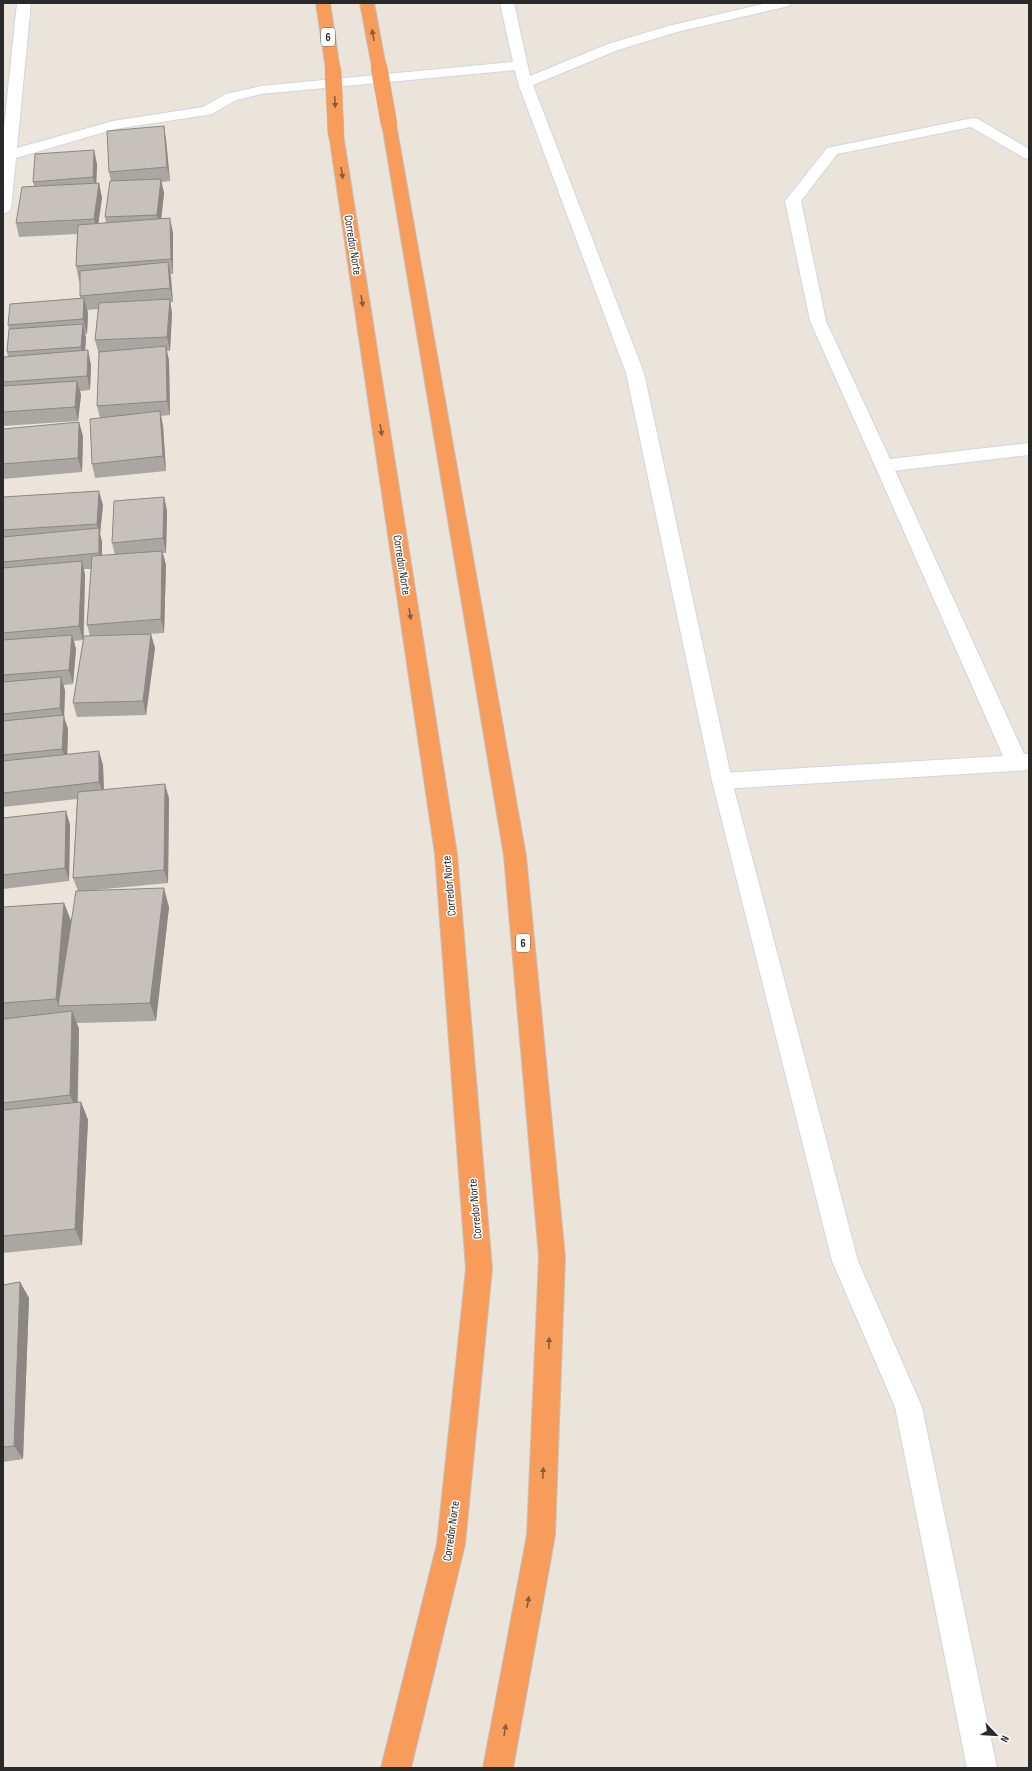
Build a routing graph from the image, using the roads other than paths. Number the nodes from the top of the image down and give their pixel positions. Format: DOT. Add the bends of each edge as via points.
graph roads {
  1 [pos="24,3"];
  2 [pos="323,3"];
  3 [pos="367,3"];
  4 [pos="507,3"];
  5 [pos="784,3"];
  6 [pos="19,56"];
  7 [pos="3,57"];
  8 [pos="521,65"];
  9 [pos="525,83"];
  10 [pos="9,155"];
  11 [pos="1029,155"];
  12 [pos="3,209"];
  13 [pos="1029,449"];
  14 [pos="884,466"];
  15 [pos="1023,762"];
  16 [pos="722,781"];
  17 [pos="396,1768"];
  18 [pos="498,1768"];
  19 [pos="982,1768"];
  1 -- 6 [label="street"];
  2 -- 17 [label="highway, Corredor Norte / 6, one-way, bridge" via="333,70 336,134 446,854 480,1269 451,1544"];
  18 -- 3 [label="highway, 6, one-way, bridge" via="540,1535 552,1257 515,856"];
  4 -- 8 [label="street"];
  5 -- 9 [label="street" via="613,47"];
  6 -- 7 [label="street"];
  6 -- 10 [label="street"];
  8 -- 9 [label="street"];
  8 -- 10 [label="street" via="261,90 231,97 207,110 113,125"];
  9 -- 16 [label="street" via="635,373"];
  10 -- 12 [label="street"];
  11 -- 14 [label="street" via="973,122 832,151 794,201 818,322"];
  13 -- 14 [label="street"];
  14 -- 15 [label="street"];
  15 -- 16 [label="street"];
  16 -- 19 [label="street" via="845,1261 908,1407"];
}
